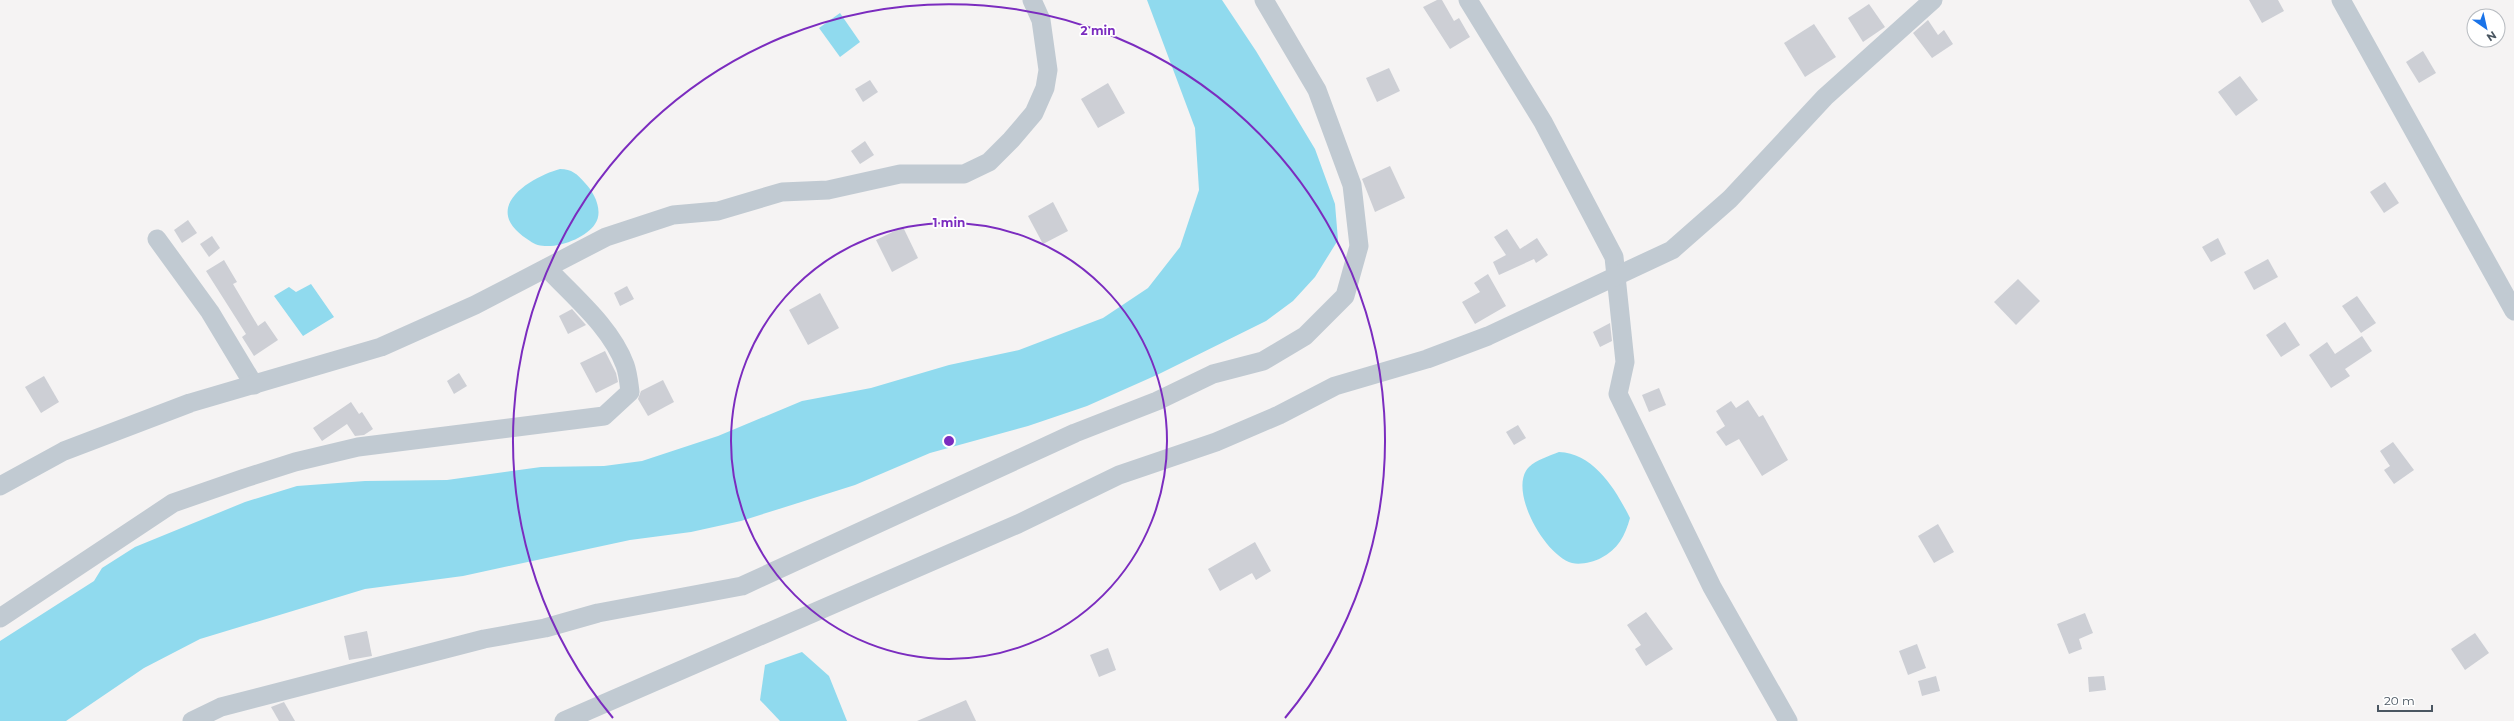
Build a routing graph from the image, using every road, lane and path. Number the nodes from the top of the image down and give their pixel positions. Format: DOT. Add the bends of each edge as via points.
graph roads {
  1 [pos="1032,0"];
  2 [pos="1264,0"];
  3 [pos="1468,0"];
  4 [pos="1933,0"];
  5 [pos="2341,0"];
  6 [pos="157,239"];
  7 [pos="547,268"];
  8 [pos="1614,277"];
  9 [pos="2514,310"];
  10 [pos="254,385"];
  11 [pos="0,486"];
  12 [pos="0,618"];
  13 [pos="192,721"];
  14 [pos="564,721"];
  15 [pos="1788,721"];
  1 -- 7 [label="street" via="1041,20 1048,70 1045,88 1034,112 989,162 964,174 900,174 828,190 782,192 718,211 673,215 606,237"];
  2 -- 13 [label="street" via="1317,90 1352,185 1359,246 1345,296 1305,336 1263,360 1212,374 1157,401 1075,433 742,586 598,613 545,628 484,639 221,707"];
  3 -- 8 [label="street" via="1543,122 1614,257"];
  4 -- 8 [label="street" via="1825,97 1730,199 1672,250"];
  5 -- 9 [label="street"];
  6 -- 10 [label="street" via="210,312"];
  7 -- 10 [label="street" via="475,305 381,347"];
  7 -- 12 [label="street" via="593,317 611,340 626,366 630,392 604,416 358,447 295,462 245,478 173,503"];
  8 -- 14 [label="street" via="1488,336 1427,359 1335,386 1280,415 1216,442 1119,475 1018,524"];
  8 -- 15 [label="street" via="1625,362 1618,394 1712,587"];
  10 -- 11 [label="street" via="190,403 64,451"];
}
